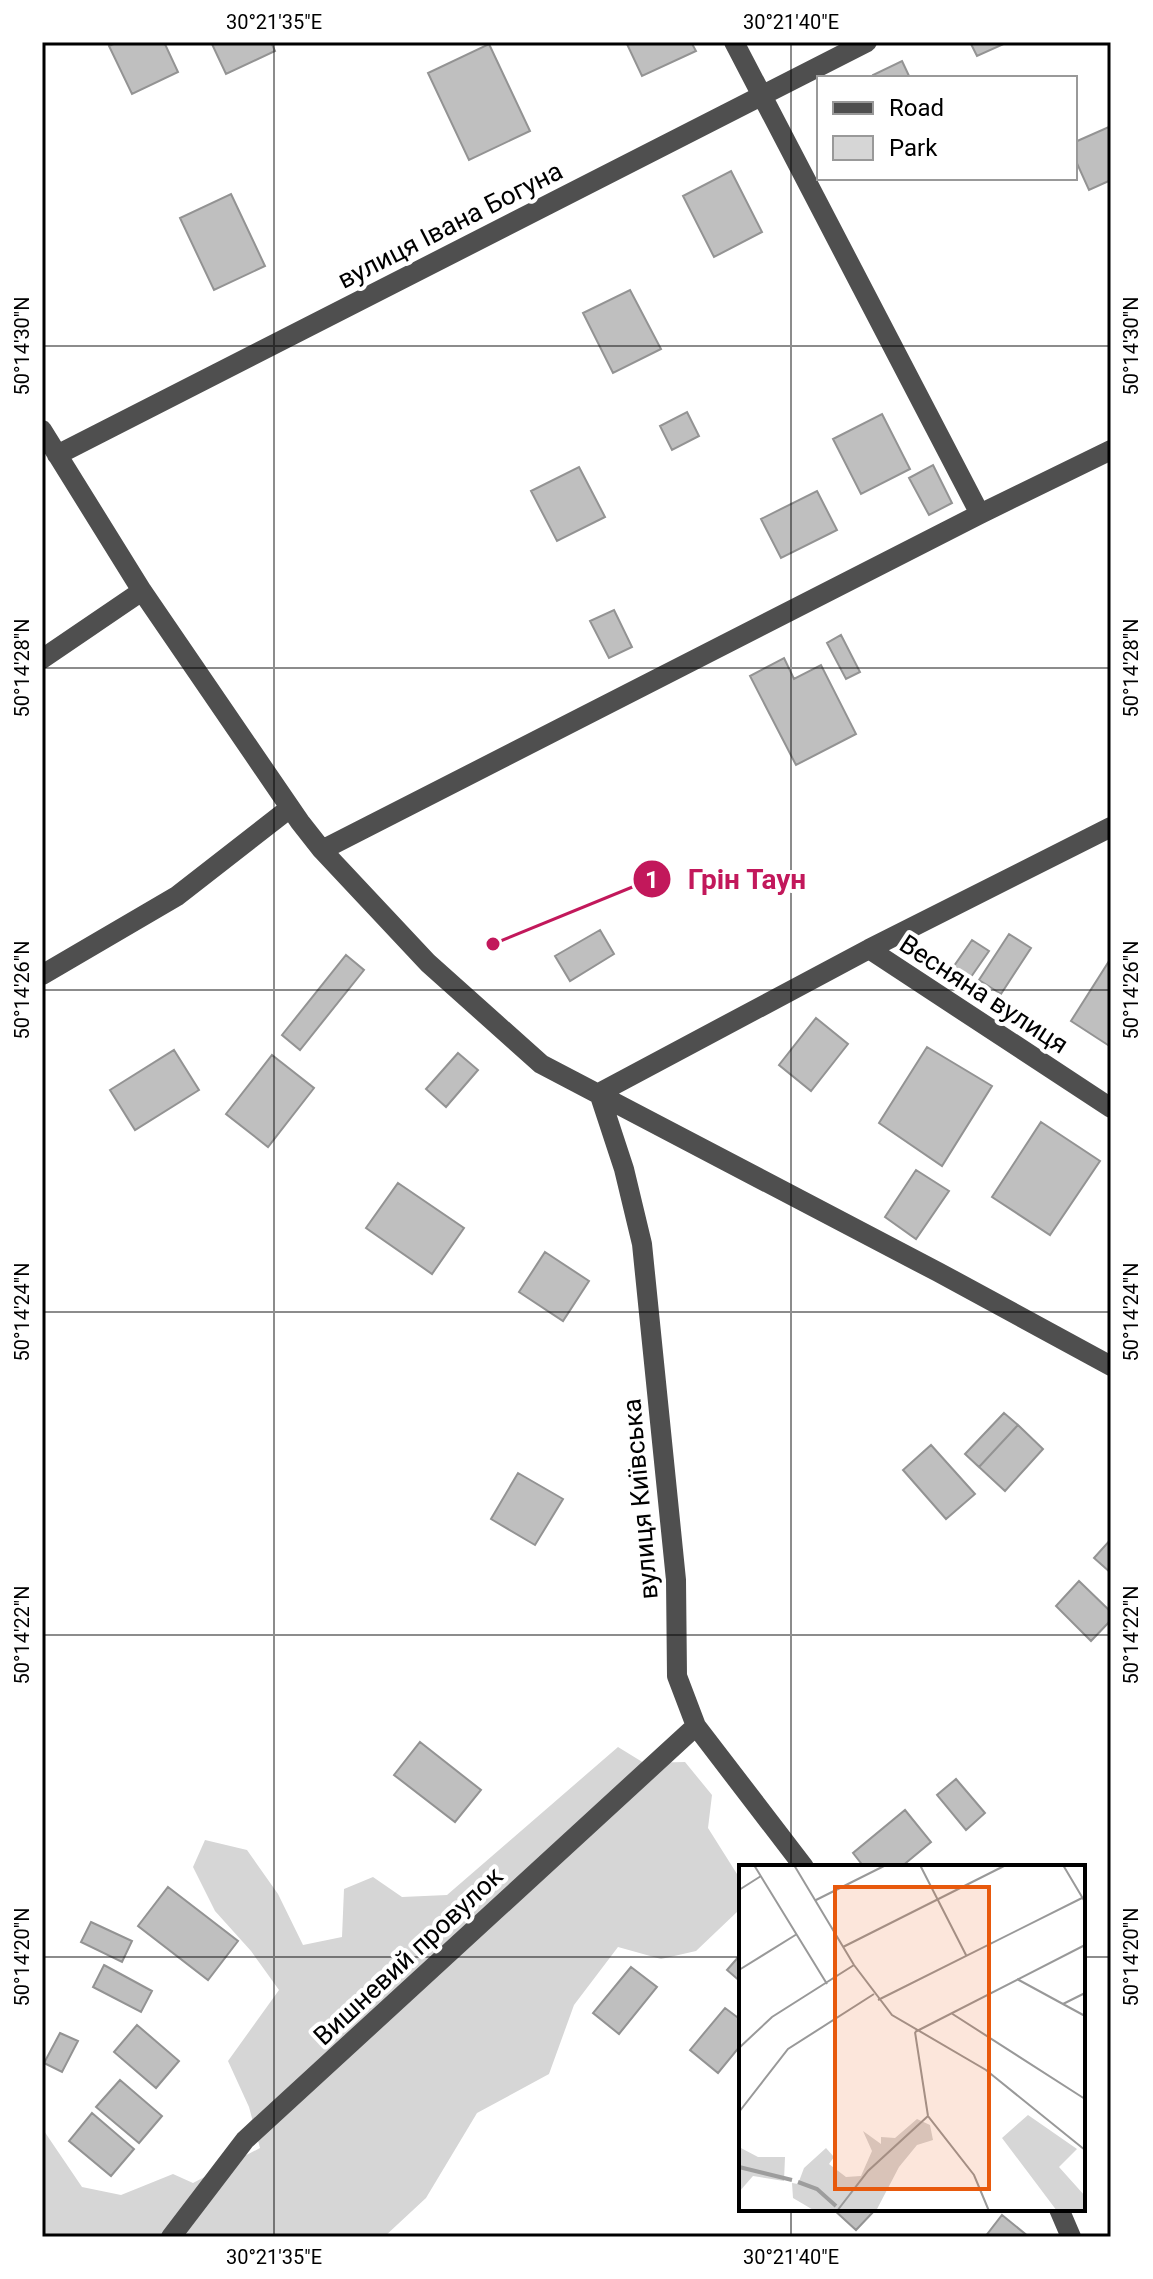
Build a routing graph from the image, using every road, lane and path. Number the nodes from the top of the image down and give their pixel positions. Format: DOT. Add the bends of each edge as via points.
graph roads {
  1 [pos="734,42"];
  2 [pos="867,42"];
  3 [pos="760,95"];
  4 [pos="42,430"];
  5 [pos="1111,450"];
  6 [pos="57,455"];
  7 [pos="980,514"];
  8 [pos="142,591"];
  9 [pos="42,659"];
  10 [pos="290,808"];
  11 [pos="1111,827"];
  12 [pos="322,850"];
  13 [pos="869,949"];
  14 [pos="42,975"];
  15 [pos="599,1093"];
  16 [pos="1111,1108"];
  17 [pos="1111,1366"];
  18 [pos="696,1726"];
  19 [pos="802,1865"];
  20 [pos="1060,2211"];
  21 [pos="171,2237"];
  22 [pos="1071,2237"];
  1 -- 3 [label="street"];
  2 -- 3 [label="street, вулиця Івана Богуна"];
  3 -- 6 [label="street, вулиця Івана Богуна"];
  3 -- 7 [label="street"];
  4 -- 6 [label="street"];
  5 -- 7 [label="street"];
  6 -- 8 [label="street"];
  7 -- 12 [label="street"];
  8 -- 9 [label="street"];
  8 -- 10 [label="street"];
  10 -- 12 [label="street"];
  10 -- 14 [label="street" via="177,896"];
  11 -- 13 [label="street"];
  12 -- 15 [label="street" via="428,963 529,1054"];
  13 -- 15 [label="street"];
  13 -- 16 [label="street, Весняна вулиця"];
  15 -- 17 [label="street"];
  15 -- 18 [label="street, вулиця Київська" via="642,1244 676,1580 677,1676"];
  18 -- 19 [label="street, вулиця Київська"];
  18 -- 21 [label="street, Вишневий провулок" via="245,2140"];
  20 -- 22 [label="street"];
}
